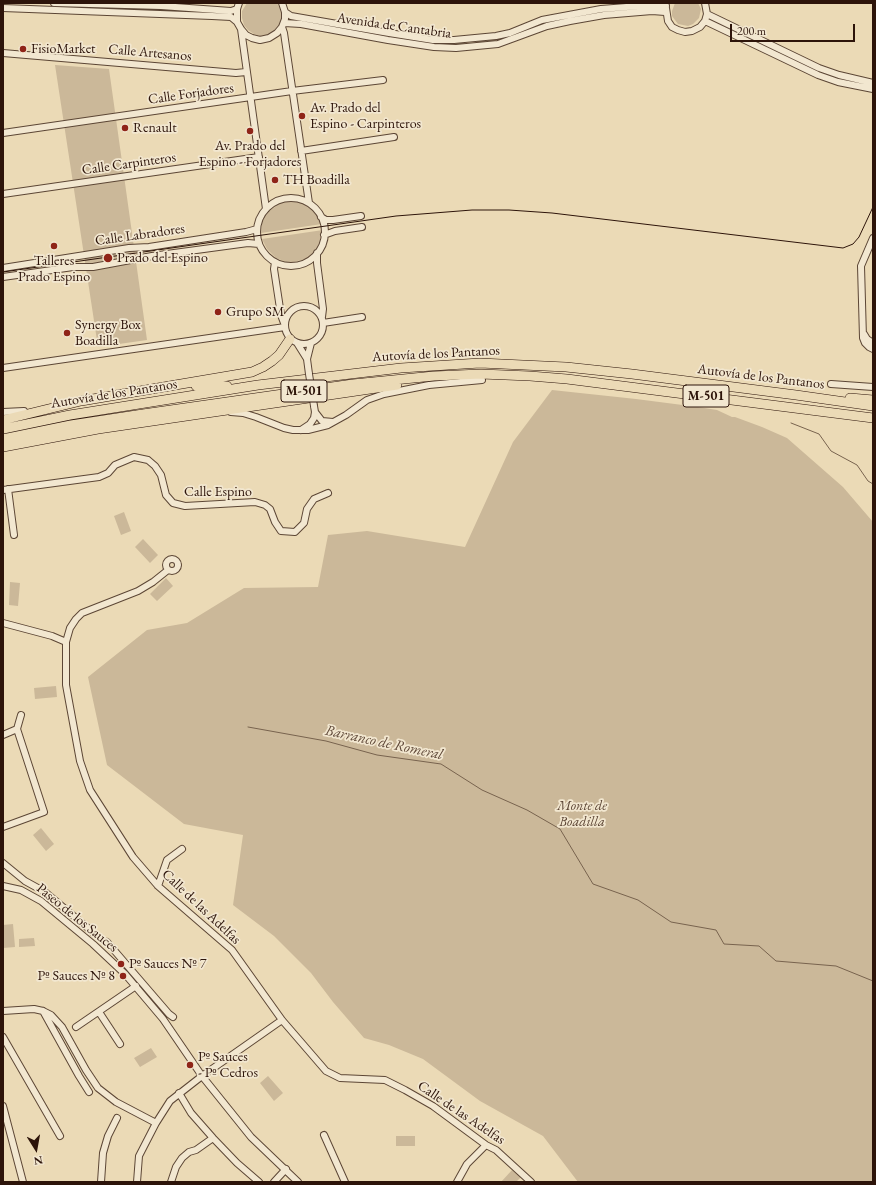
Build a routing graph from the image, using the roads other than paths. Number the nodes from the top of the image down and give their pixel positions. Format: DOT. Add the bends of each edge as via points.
graph roads {
  1 [pos="54,3"];
  2 [pos="282,3"];
  3 [pos="705,3"];
  4 [pos="239,5"];
  5 [pos="666,7"];
  6 [pos="3,8"];
  7 [pos="285,12"];
  8 [pos="706,18"];
  9 [pos="237,22"];
  10 [pos="283,25"];
  11 [pos="241,29"];
  12 [pos="3,53"];
  13 [pos="246,72"];
  14 [pos="383,80"];
  15 [pos="873,83"];
  16 [pos="873,89"];
  17 [pos="292,91"];
  18 [pos="250,97"];
  19 [pos="3,133"];
  20 [pos="394,137"];
  21 [pos="301,151"];
  22 [pos="259,157"];
  23 [pos="3,194"];
  24 [pos="309,203"];
  25 [pos="266,209"];
  26 [pos="361,216"];
  27 [pos="321,217"];
  28 [pos="362,227"];
  29 [pos="257,229"];
  30 [pos="324,235"];
  31 [pos="873,238"];
  32 [pos="259,244"];
  33 [pos="317,253"];
  34 [pos="275,262"];
  35 [pos="3,268"];
  36 [pos="3,277"];
  37 [pos="362,317"];
  38 [pos="323,320"];
  39 [pos="284,325"];
  40 [pos="863,332"];
  41 [pos="294,341"];
  42 [pos="311,343"];
  43 [pos="873,343"];
  44 [pos="873,349"];
  45 [pos="307,359"];
  46 [pos="3,368"];
  47 [pos="538,377"];
  48 [pos="482,380"];
  49 [pos="831,384"];
  50 [pos="258,385"];
  51 [pos="873,387"];
  52 [pos="147,390"];
  53 [pos="796,395"];
  54 [pos="873,400"];
  55 [pos="873,406"];
  56 [pos="314,409"];
  57 [pos="38,411"];
  58 [pos="3,412"];
  59 [pos="207,413"];
  60 [pos="873,418"];
  61 [pos="3,420"];
  62 [pos="334,422"];
  63 [pos="3,429"];
  64 [pos="300,430"];
  65 [pos="3,439"];
  66 [pos="3,448"];
  67 [pos="6,490"];
  68 [pos="328,493"];
  69 [pos="14,535"];
  70 [pos="168,570"];
  71 [pos="3,623"];
  72 [pos="69,632"];
  73 [pos="56,637"];
  74 [pos="66,642"];
  75 [pos="21,715"];
  76 [pos="17,729"];
  77 [pos="3,735"];
  78 [pos="3,827"];
  79 [pos="182,849"];
  80 [pos="3,863"];
  81 [pos="3,886"];
  82 [pos="33,886"];
  83 [pos="158,886"];
  84 [pos="30,894"];
  85 [pos="95,934"];
  86 [pos="107,942"];
  87 [pos="119,955"];
  88 [pos="112,962"];
  89 [pos="136,986"];
  90 [pos="3,1011"];
  91 [pos="43,1011"];
  92 [pos="98,1012"];
  93 [pos="163,1019"];
  94 [pos="282,1020"];
  95 [pos="76,1027"];
  96 [pos="3,1037"];
  97 [pos="120,1044"];
  98 [pos="202,1076"];
  99 [pos="89,1092"];
  100 [pos="179,1093"];
  101 [pos="3,1106"];
  102 [pos="117,1118"];
  103 [pos="156,1123"];
  104 [pos="324,1135"];
  105 [pos="60,1136"];
  106 [pos="213,1138"];
  107 [pos="486,1145"];
  108 [pos="286,1169"];
  109 [pos="23,1182"];
  110 [pos="101,1182"];
  111 [pos="137,1182"];
  112 [pos="171,1182"];
  113 [pos="259,1182"];
  114 [pos="274,1182"];
  115 [pos="298,1182"];
  116 [pos="345,1182"];
  117 [pos="457,1182"];
  118 [pos="531,1182"];
  1 -- 4 [label="street" via="231,11"];
  2 -- 7 [label="street"];
  3 -- 8 [label="street"];
  4 -- 9 [label="street"];
  5 -- 7 [label="street, Avenida de Cantabria" via="647,5 595,10 542,20 496,36 454,40 434,40 389,33 291,16"];
  5 -- 8 [label="street" via="668,21 678,30 685,32 700,27"];
  5 -- 10 [label="street, Avenida de Cantabria" via="577,20 547,26 498,44 456,48 388,40 301,24"];
  6 -- 9 [label="street" via="231,17"];
  7 -- 10 [label="street"];
  8 -- 15 [label="street" via="819,68"];
  8 -- 16 [label="street" via="818,75"];
  9 -- 11 [label="street"];
  10 -- 11 [label="street" via="277,33 260,40 246,35"];
  10 -- 17 [label="street"];
  11 -- 13 [label="street"];
  12 -- 13 [label="street, Calle Artesanos"];
  13 -- 18 [label="street"];
  14 -- 17 [label="street, Calle Forjadores"];
  17 -- 18 [label="street, Calle Forjadores"];
  17 -- 21 [label="street"];
  18 -- 19 [label="street, Calle Forjadores"];
  18 -- 22 [label="street"];
  20 -- 21 [label="street"];
  21 -- 24 [label="street"];
  22 -- 23 [label="street, Calle Carpinteros"];
  22 -- 25 [label="street"];
  24 -- 25 [label="street" via="286,198"];
  24 -- 27 [label="street"];
  25 -- 29 [label="street"];
  26 -- 27 [label="street" via="333,220"];
  27 -- 30 [label="street"];
  28 -- 30 [label="street"];
  29 -- 32 [label="street"];
  29 -- 35 [label="street, Calle Labradores"];
  30 -- 33 [label="street"];
  31 -- 40 [label="street" via="861,266"];
  32 -- 34 [label="street" via="265,254"];
  32 -- 36 [label="street, Calle Labradores" via="248,243 93,267 73,267"];
  33 -- 34 [label="street" via="308,261 297,265"];
  33 -- 38 [label="street"];
  34 -- 39 [label="street"];
  37 -- 38 [label="street"];
  38 -- 39 [label="street" via="318,311 303,305 294,308 288,314"];
  38 -- 42 [label="street" via="319,336"];
  39 -- 41 [label="street" via="286,334"];
  39 -- 46 [label="street"];
  40 -- 43 [label="street"];
  40 -- 44 [label="street" via="865,343"];
  41 -- 42 [label="street"];
  41 -- 45 [label="street"];
  41 -- 52 [label="highway" via="263,368 252,372"];
  42 -- 45 [label="street"];
  45 -- 56 [label="street, bridge"];
  47 -- 48 [label="highway"];
  47 -- 60 [label="highway, Autovía de los Pantanos / M-501"];
  47 -- 65 [label="highway, Autovía de los Pantanos / M-501" via="442,375 353,384 71,425"];
  48 -- 59 [label="highway" via="404,384"];
  48 -- 62 [label="street" via="429,385 384,394 367,400"];
  49 -- 51 [label="street"];
  50 -- 52 [label="highway" via="186,386"];
  50 -- 53 [label="highway, Autovía de los Pantanos / M-501" via="401,368 487,364 566,367"];
  50 -- 63 [label="highway, Autovía de los Pantanos / M-501" via="70,415"];
  52 -- 57 [label="highway"];
  53 -- 54 [label="highway"];
  53 -- 55 [label="highway, Autovía de los Pantanos / M-501"];
  56 -- 62 [label="street" via="322,421"];
  56 -- 64 [label="street" via="314,418 310,424"];
  57 -- 58 [label="street"];
  57 -- 61 [label="highway"];
  59 -- 64 [label="street" via="243,413 284,428"];
  59 -- 66 [label="highway" via="98,429"];
  62 -- 64 [label="street" via="318,428"];
  67 -- 68 [label="street, Calle Espino" via="99,477 108,473 115,465 134,457 148,460 155,466 161,475 166,496 173,503 185,506 255,502 270,509 281,531 295,532 304,523 307,509 314,499"];
  67 -- 69 [label="street, Calle Espino"];
  70 -- 72 [label="street, Calle de las Adelfas" via="138,591 82,614"];
  71 -- 73 [label="street"];
  72 -- 73 [label="street"];
  72 -- 74 [label="street, Calle de las Adelfas"];
  73 -- 74 [label="street"];
  74 -- 83 [label="street, Calle de las Adelfas" via="66,685 80,760 90,790 133,857"];
  75 -- 76 [label="street"];
  76 -- 77 [label="street"];
  76 -- 78 [label="street" via="44,812"];
  79 -- 83 [label="street" via="168,860"];
  80 -- 82 [label="street"];
  81 -- 84 [label="street, Paseo de los Sauces"];
  82 -- 84 [label="street"];
  82 -- 85 [label="street" via="45,892"];
  83 -- 94 [label="street, Calle de las Adelfas" via="232,950"];
  84 -- 88 [label="street, Paseo de los Sauces"];
  86 -- 87 [label="street"];
  87 -- 88 [label="street"];
  87 -- 93 [label="street" via="171,1016"];
  88 -- 89 [label="street, Paseo de los Sauces"];
  89 -- 92 [label="street"];
  89 -- 93 [label="street, Paseo de los Sauces"];
  90 -- 91 [label="street"];
  91 -- 99 [label="street"];
  91 -- 103 [label="street" via="51,1015 62,1027 98,1088 116,1102"];
  92 -- 95 [label="street"];
  92 -- 97 [label="street"];
  93 -- 98 [label="street, Paseo de los Sauces"];
  94 -- 98 [label="street"];
  94 -- 107 [label="street, Calle de las Adelfas" via="326,1071 340,1078 385,1080 433,1106"];
  96 -- 105 [label="street"];
  98 -- 100 [label="street"];
  98 -- 108 [label="street, Paseo de los Sauces" via="251,1137"];
  100 -- 103 [label="street" via="170,1101"];
  100 -- 106 [label="street" via="191,1113"];
  101 -- 109 [label="street"];
  102 -- 110 [label="street" via="103,1153"];
  103 -- 111 [label="street" via="139,1156"];
  104 -- 116 [label="street"];
  106 -- 112 [label="street" via="182,1158"];
  106 -- 113 [label="street"];
  107 -- 117 [label="street" via="467,1164"];
  107 -- 118 [label="street, Calle de las Adelfas" via="496,1150"];
  108 -- 114 [label="street"];
  108 -- 115 [label="street, Paseo de los Sauces"];
}
